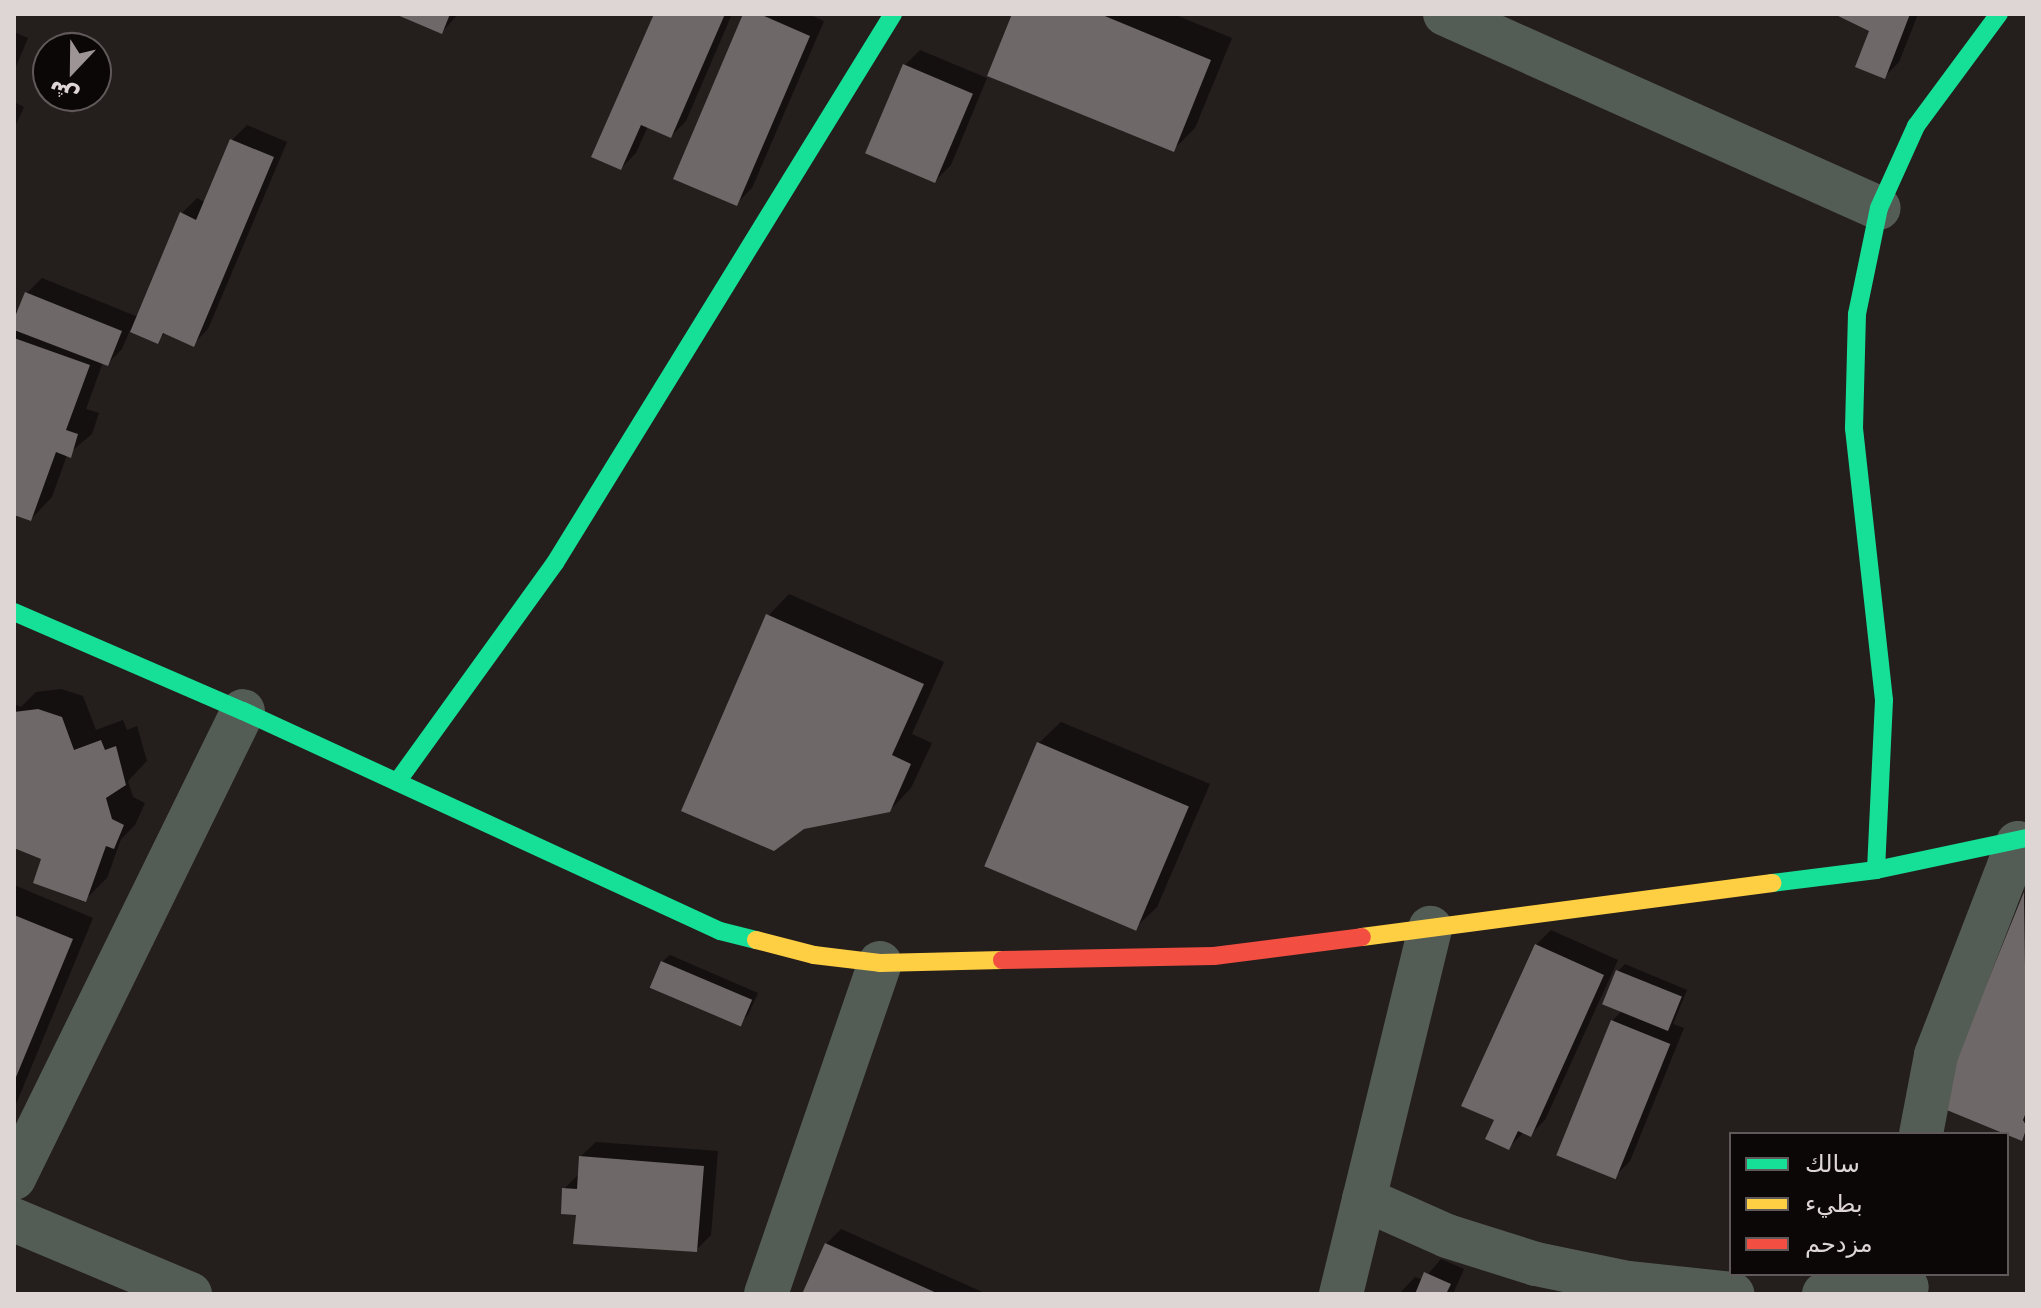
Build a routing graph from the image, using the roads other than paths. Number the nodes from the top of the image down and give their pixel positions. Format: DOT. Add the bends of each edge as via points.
graph roads {
  1 [pos="893,14"];
  2 [pos="1445,14"];
  3 [pos="1999,14"];
  4 [pos="1879,208"];
  5 [pos="14,612"];
  6 [pos="243,711"];
  7 [pos="397,782"];
  8 [pos="2024,842"];
  9 [pos="1876,870"];
  10 [pos="1430,928"];
  11 [pos="880,963"];
  12 [pos="1921,1132"];
  13 [pos="14,1178"];
  14 [pos="1364,1199"];
  15 [pos="14,1220"];
  16 [pos="1908,1285"];
  17 [pos="190,1294"];
  18 [pos="766,1294"];
  19 [pos="1341,1294"];
  20 [pos="1732,1294"];
  21 [pos="1824,1294"];
  1 -- 7 [label="street" via="555,563"];
  2 -- 4 [label="street"];
  3 -- 4 [label="street" via="1916,126"];
  4 -- 9 [label="street" via="1857,314 1854,428 1884,700"];
  5 -- 6 [label="street"];
  6 -- 7 [label="street"];
  6 -- 13 [label="street"];
  7 -- 11 [label="street" via="720,931 814,955"];
  8 -- 9 [label="street"];
  8 -- 12 [label="street" via="1936,1055"];
  9 -- 10 [label="street"];
  10 -- 11 [label="street" via="1214,956"];
  10 -- 14 [label="street"];
  11 -- 18 [label="street"];
  14 -- 19 [label="street"];
  14 -- 20 [label="street" via="1447,1236 1536,1264 1628,1283"];
  15 -- 17 [label="street"];
  16 -- 21 [label="street"];
}
